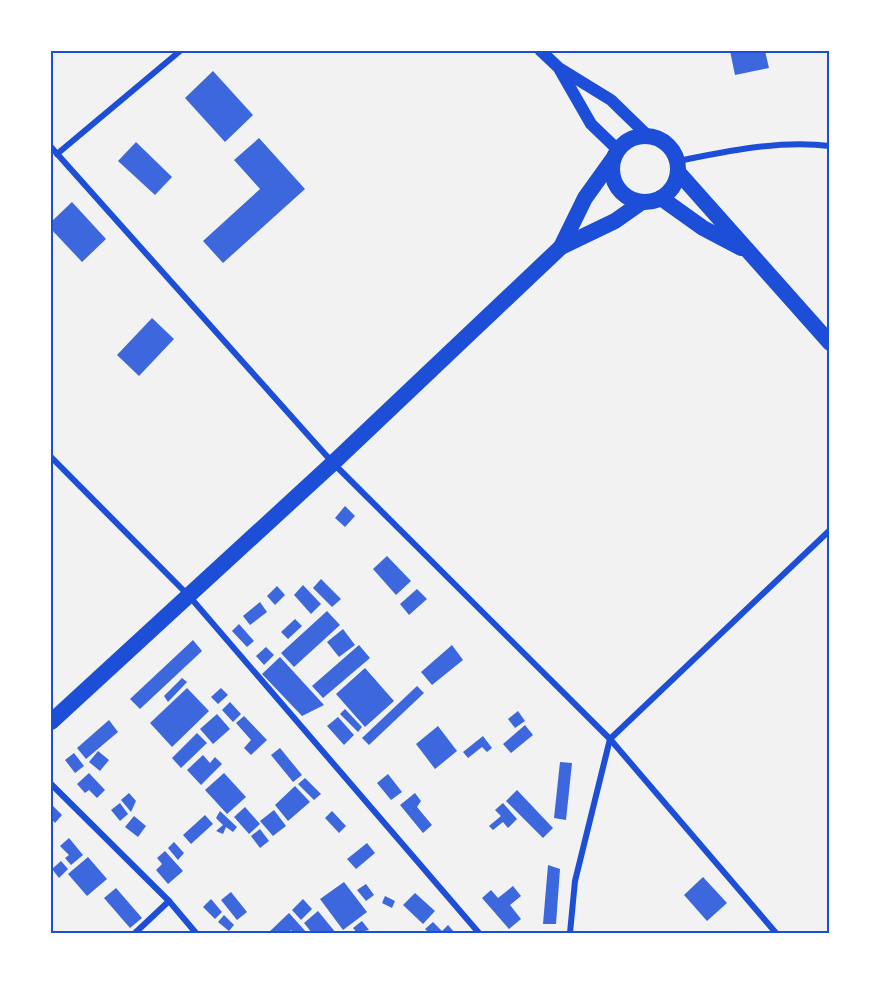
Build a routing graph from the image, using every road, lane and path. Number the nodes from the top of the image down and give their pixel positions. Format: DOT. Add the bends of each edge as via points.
graph roads {
  1 [pos="180,51"];
  2 [pos="542,51"];
  3 [pos="559,68"];
  4 [pos="647,135"];
  5 [pos="830,146"];
  6 [pos="51,147"];
  7 [pos="57,154"];
  8 [pos="616,154"];
  9 [pos="678,166"];
  10 [pos="661,198"];
  11 [pos="642,202"];
  12 [pos="561,247"];
  13 [pos="748,251"];
  14 [pos="830,343"];
  15 [pos="51,457"];
  16 [pos="333,463"];
  17 [pos="830,530"];
  18 [pos="190,597"];
  19 [pos="51,722"];
  20 [pos="609,739"];
  21 [pos="51,784"];
  22 [pos="169,901"];
  23 [pos="135,933"];
  24 [pos="196,933"];
  25 [pos="479,933"];
  26 [pos="570,933"];
  27 [pos="776,933"];
  1 -- 7 [label="street"];
  2 -- 3 [label="main road"];
  3 -- 4 [label="main road" via="611,100"];
  3 -- 8 [label="main road" via="591,124"];
  4 -- 8 [label="highway" via="631,139"];
  4 -- 9 [label="highway" via="672,148"];
  5 -- 9 [label="street" via="798,142 748,148"];
  6 -- 7 [label="street"];
  7 -- 16 [label="street"];
  8 -- 11 [label="highway" via="612,168 618,187 624,195"];
  8 -- 12 [label="highway" via="585,198"];
  9 -- 10 [label="highway" via="670,192"];
  9 -- 13 [label="highway"];
  10 -- 11 [label="highway"];
  10 -- 13 [label="highway" via="704,228"];
  11 -- 12 [label="highway" via="615,221"];
  12 -- 16 [label="highway"];
  13 -- 14 [label="highway"];
  15 -- 18 [label="street"];
  16 -- 18 [label="highway"];
  16 -- 20 [label="street"];
  17 -- 20 [label="street"];
  18 -- 19 [label="highway"];
  18 -- 25 [label="street"];
  20 -- 26 [label="street" via="575,881"];
  20 -- 27 [label="street"];
  21 -- 22 [label="street"];
  22 -- 23 [label="street"];
  22 -- 24 [label="street"];
}
